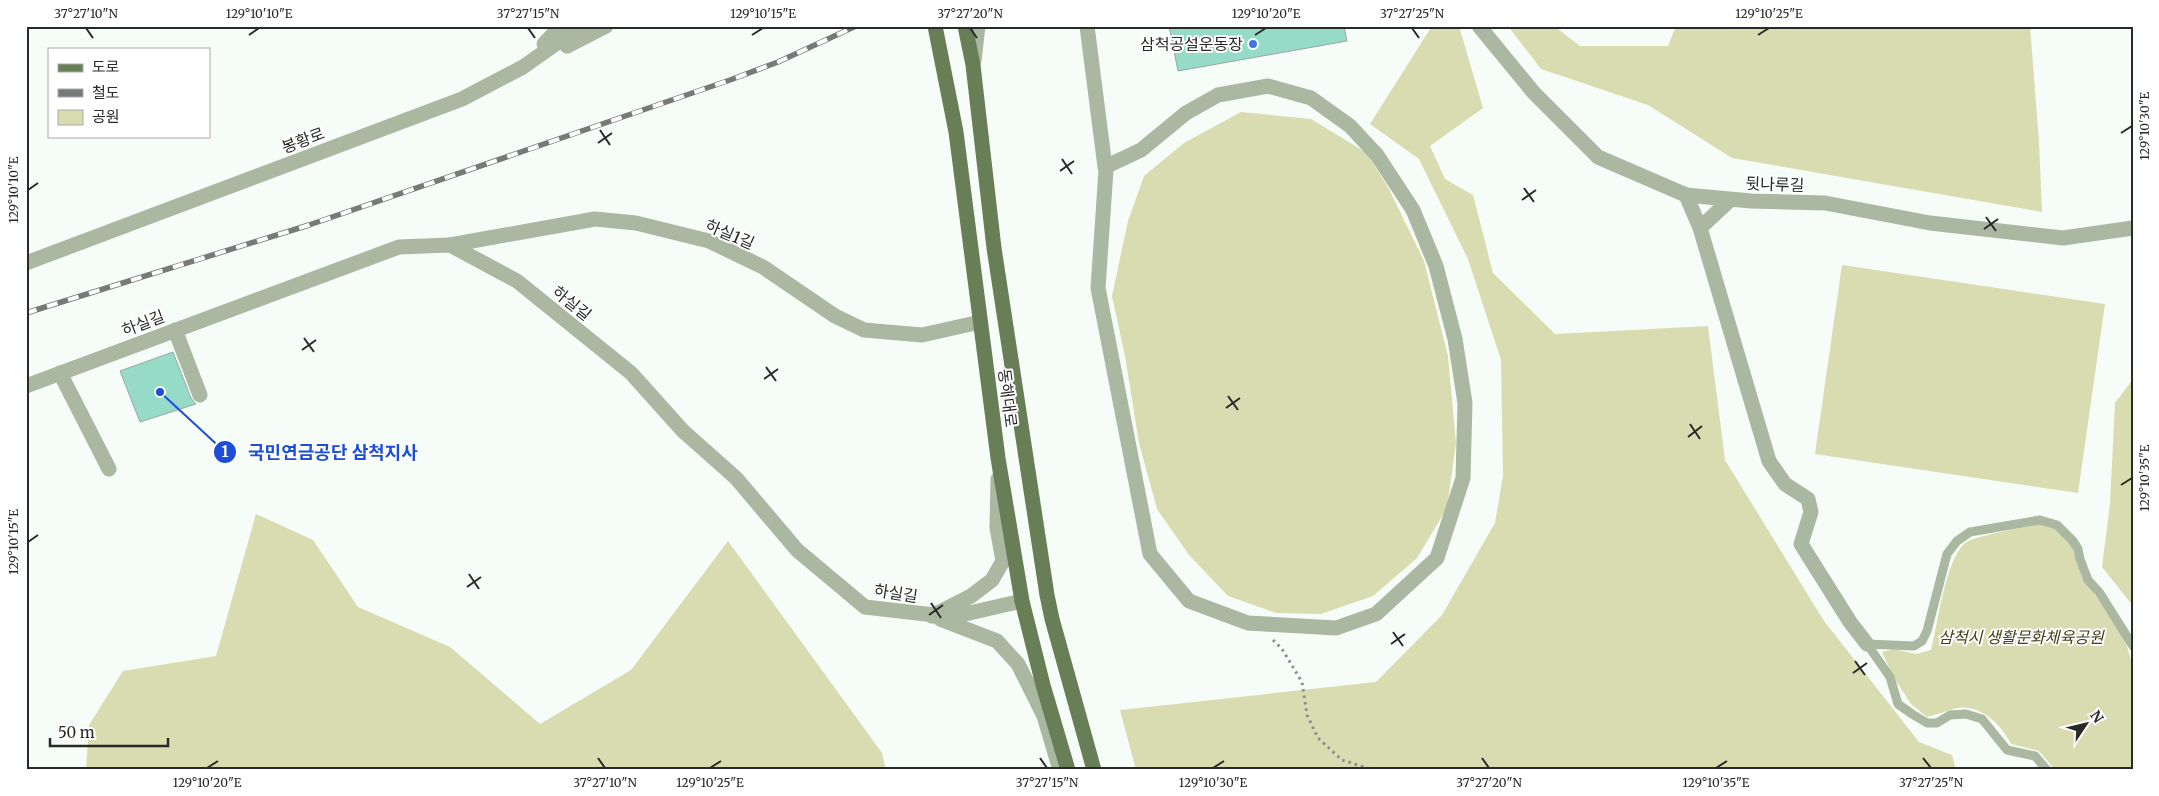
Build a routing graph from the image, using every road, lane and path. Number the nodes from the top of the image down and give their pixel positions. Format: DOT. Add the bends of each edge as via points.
graph roads {
  1 [pos="561,26"];
  2 [pos="581,26"];
  3 [pos="606,26"];
  4 [pos="935,26"];
  5 [pos="965,26"];
  6 [pos="978,26"];
  7 [pos="1087,26"];
  8 [pos="1479,26"];
  9 [pos="973,65"];
  10 [pos="523,67"];
  11 [pos="1105,167"];
  12 [pos="1686,195"];
  13 [pos="1730,200"];
  14 [pos="1700,228"];
  15 [pos="2133,228"];
  16 [pos="450,245"];
  17 [pos="26,263"];
  18 [pos="980,322"];
  19 [pos="175,330"];
  20 [pos="60,373"];
  21 [pos="26,386"];
  22 [pos="200,395"];
  23 [pos="998,458"];
  24 [pos="109,469"];
  25 [pos="1047,595"];
  26 [pos="1022,602"];
  27 [pos="932,616"];
  28 [pos="1256,624"];
  29 [pos="1867,644"];
  30 [pos="2133,646"];
  31 [pos="1060,770"];
  32 [pos="1068,770"];
  33 [pos="1094,770"];
  34 [pos="1374,770"];
  35 [pos="2047,770"];
  1 -- 10 [label="street"];
  2 -- 10 [label="street, 봉황로"];
  3 -- 10 [label="street"];
  4 -- 18 [label="main road, 동해대로" via="956,132"];
  5 -- 9 [label="main road, 동해대로"];
  6 -- 9 [label="street"];
  7 -- 11 [label="street"];
  8 -- 12 [label="street, 뒷나루길" via="1534,93 1598,157"];
  9 -- 25 [label="main road, 동해대로" via="994,248"];
  10 -- 17 [label="street, 봉황로" via="462,100"];
  11 -- 28 [label="street" via="1098,288 1150,554 1189,601"];
  11 -- 28 [label="street" via="1141,150 1186,113 1218,95 1268,86 1311,98 1350,126 1377,156 1413,210 1436,266 1455,339 1465,404 1463,478 1437,558 1376,614 1368,617 1336,628"];
  12 -- 13 [label="street, 뒷나루길"];
  12 -- 14 [label="street"];
  13 -- 14 [label="street"];
  13 -- 15 [label="street, 뒷나루길" via="1825,203 1930,223 2063,238"];
  14 -- 29 [label="street" via="1769,461 1785,484 1808,499 1811,512 1801,544"];
  16 -- 18 [label="street, 하실1길" via="595,219 636,223 709,241 763,267 835,316 864,330 922,335"];
  16 -- 19 [label="street, 하실길" via="399,247"];
  16 -- 27 [label="street, 하실길" via="517,281 631,373 683,431 736,478 797,550 865,607"];
  18 -- 23 [label="main road, 동해대로"];
  19 -- 20 [label="street, 하실길"];
  19 -- 22 [label="street"];
  20 -- 21 [label="street, 하실길"];
  20 -- 24 [label="street"];
  23 -- 26 [label="main road, 동해대로"];
  23 -- 27 [label="street" via="997,528 1003,561 992,580 971,596"];
  25 -- 26 [label="main road"];
  25 -- 33 [label="main road, 동해대로"];
  26 -- 27 [label="street, 하실길" via="952,617"];
  26 -- 32 [label="main road, 동해대로"];
  27 -- 31 [label="street" via="997,641 1018,664 1044,716"];
  28 -- 34 [label="path" via="1282,649 1302,682 1307,715 1318,738 1342,760"];
  29 -- 30 [label="lane" via="1914,646 1922,641 1947,554 1956,541 1970,532 2040,520 2057,525 2073,541 2088,580"];
  29 -- 35 [label="lane" via="1890,677 1898,704 1912,714 1927,723 1937,723 1950,715 1966,714 1982,719 2007,750 2035,756"];
}
